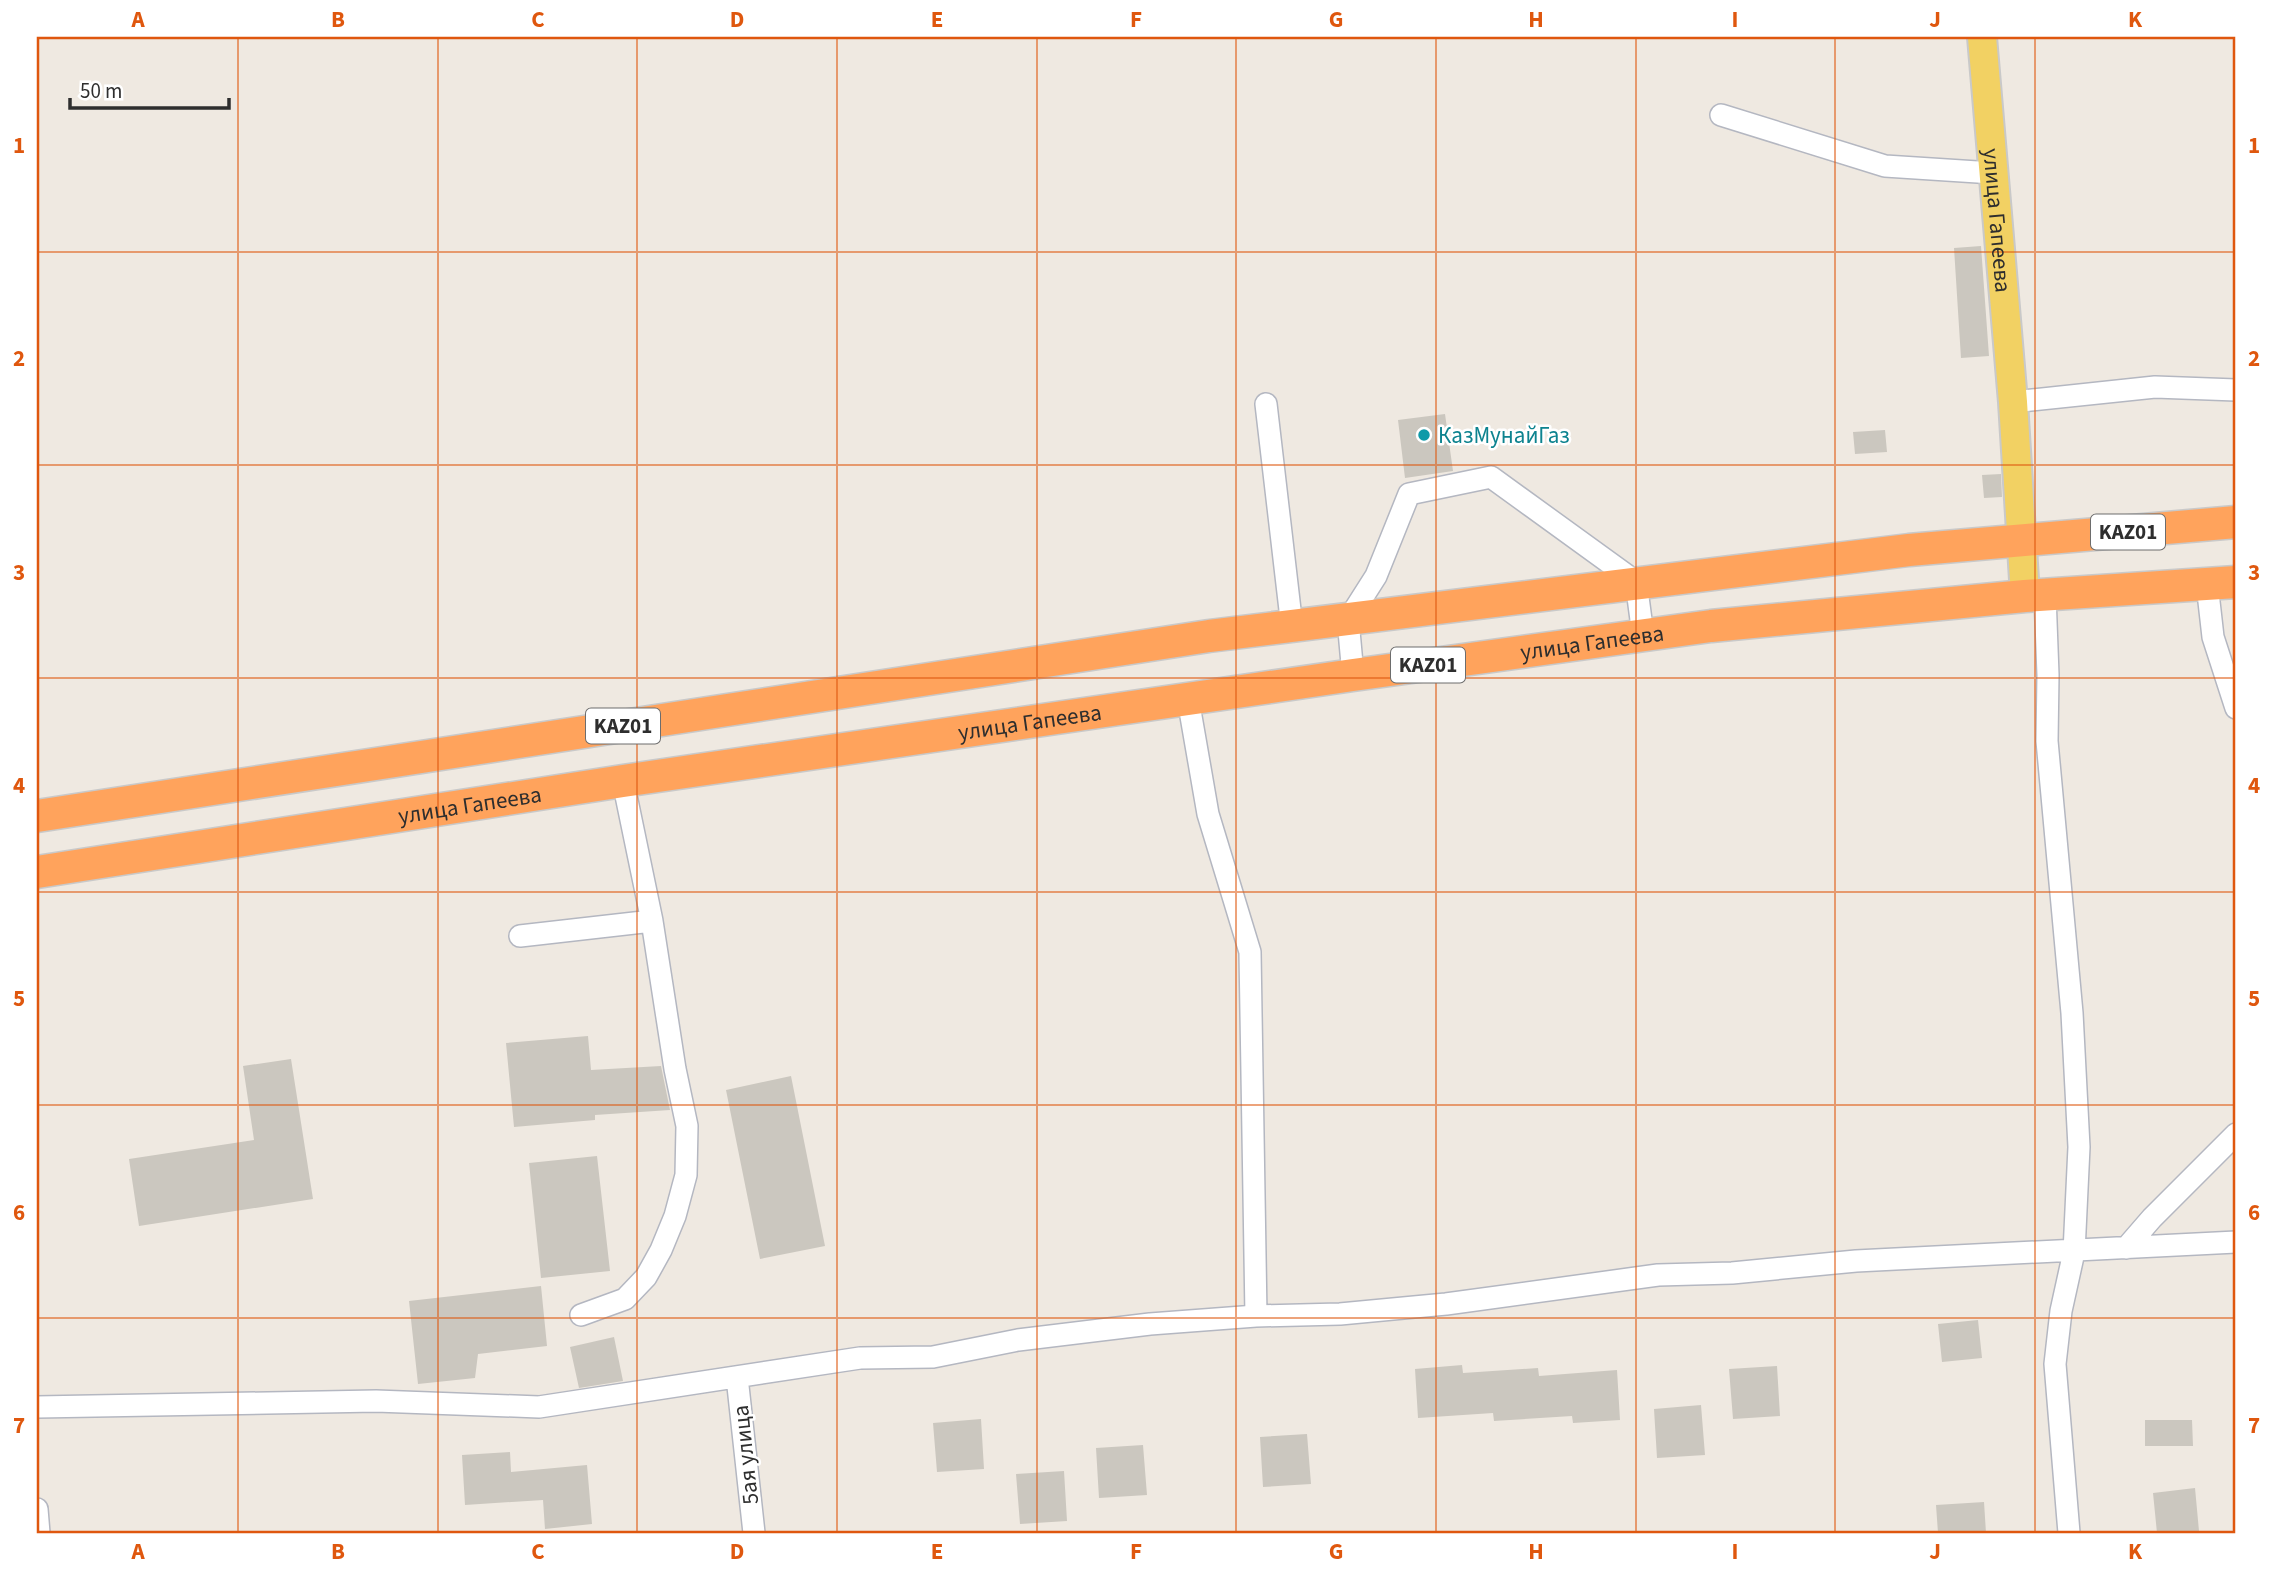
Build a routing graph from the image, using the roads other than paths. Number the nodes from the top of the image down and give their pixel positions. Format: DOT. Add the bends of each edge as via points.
graph roads {
  1 [pos="1982,37"];
  2 [pos="1721,115"];
  3 [pos="1993,173"];
  4 [pos="2236,390"];
  5 [pos="2013,402"];
  6 [pos="1266,404"];
  7 [pos="2236,522"];
  8 [pos="2021,541"];
  9 [pos="1636,582"];
  10 [pos="2221,583"];
  11 [pos="2035,595"];
  12 [pos="1348,620"];
  13 [pos="1292,627"];
  14 [pos="1643,635"];
  15 [pos="1353,675"];
  16 [pos="1188,699"];
  17 [pos="2236,708"];
  18 [pos="623,781"];
  19 [pos="37,816"];
  20 [pos="37,872"];
  21 [pos="652,921"];
  22 [pos="520,936"];
  23 [pos="2236,1134"];
  24 [pos="2236,1242"];
  25 [pos="2126,1248"];
  26 [pos="2074,1252"];
  27 [pos="581,1315"];
  28 [pos="1256,1316"];
  29 [pos="737,1377"];
  30 [pos="37,1407"];
  31 [pos="37,1509"];
  32 [pos="39,1533"];
  33 [pos="754,1533"];
  34 [pos="2069,1533"];
  1 -- 3 [label="main road, улица Гапеева"];
  2 -- 3 [label="street" via="1885,166"];
  3 -- 5 [label="main road, улица Гапеева"];
  4 -- 5 [label="street" via="2154,387"];
  5 -- 8 [label="main road, улица Гапеева"];
  6 -- 13 [label="street"];
  7 -- 8 [label="highway, KАZ01"];
  8 -- 9 [label="highway, KАZ01"];
  8 -- 11 [label="main road, улица Гапеева"];
  9 -- 12 [label="highway, KАZ01"];
  9 -- 12 [label="street" via="1490,477 1409,494 1376,576"];
  9 -- 14 [label="street"];
  10 -- 11 [label="highway, улица Гапеева / KАZ01"];
  10 -- 17 [label="street" via="2213,637"];
  11 -- 14 [label="highway, улица Гапеева / KАZ01"];
  11 -- 26 [label="street" via="2048,675 2048,740 2072,1013 2079,1147"];
  12 -- 13 [label="highway, KАZ01"];
  12 -- 15 [label="street"];
  13 -- 19 [label="highway, KАZ01"];
  14 -- 15 [label="highway, улица Гапеева / KАZ01"];
  15 -- 16 [label="highway, улица Гапеева / KАZ01"];
  16 -- 18 [label="highway, улица Гапеева / KАZ01"];
  16 -- 28 [label="street" via="1208,814 1250,952"];
  18 -- 20 [label="highway, улица Гапеева / KАZ01"];
  18 -- 21 [label="street"];
  21 -- 22 [label="street"];
  21 -- 27 [label="street" via="687,1126 686,1175 675,1216 646,1277 625,1299"];
  23 -- 25 [label="street"];
  24 -- 25 [label="street"];
  25 -- 26 [label="street"];
  26 -- 28 [label="street" via="1658,1275 1446,1304"];
  26 -- 34 [label="street" via="2055,1364"];
  28 -- 29 [label="street" via="1150,1324 1018,1340 933,1357 860,1359"];
  29 -- 30 [label="street" via="539,1407 376,1401"];
  29 -- 33 [label="street, 5ая улица"];
  31 -- 32 [label="street"];
}
